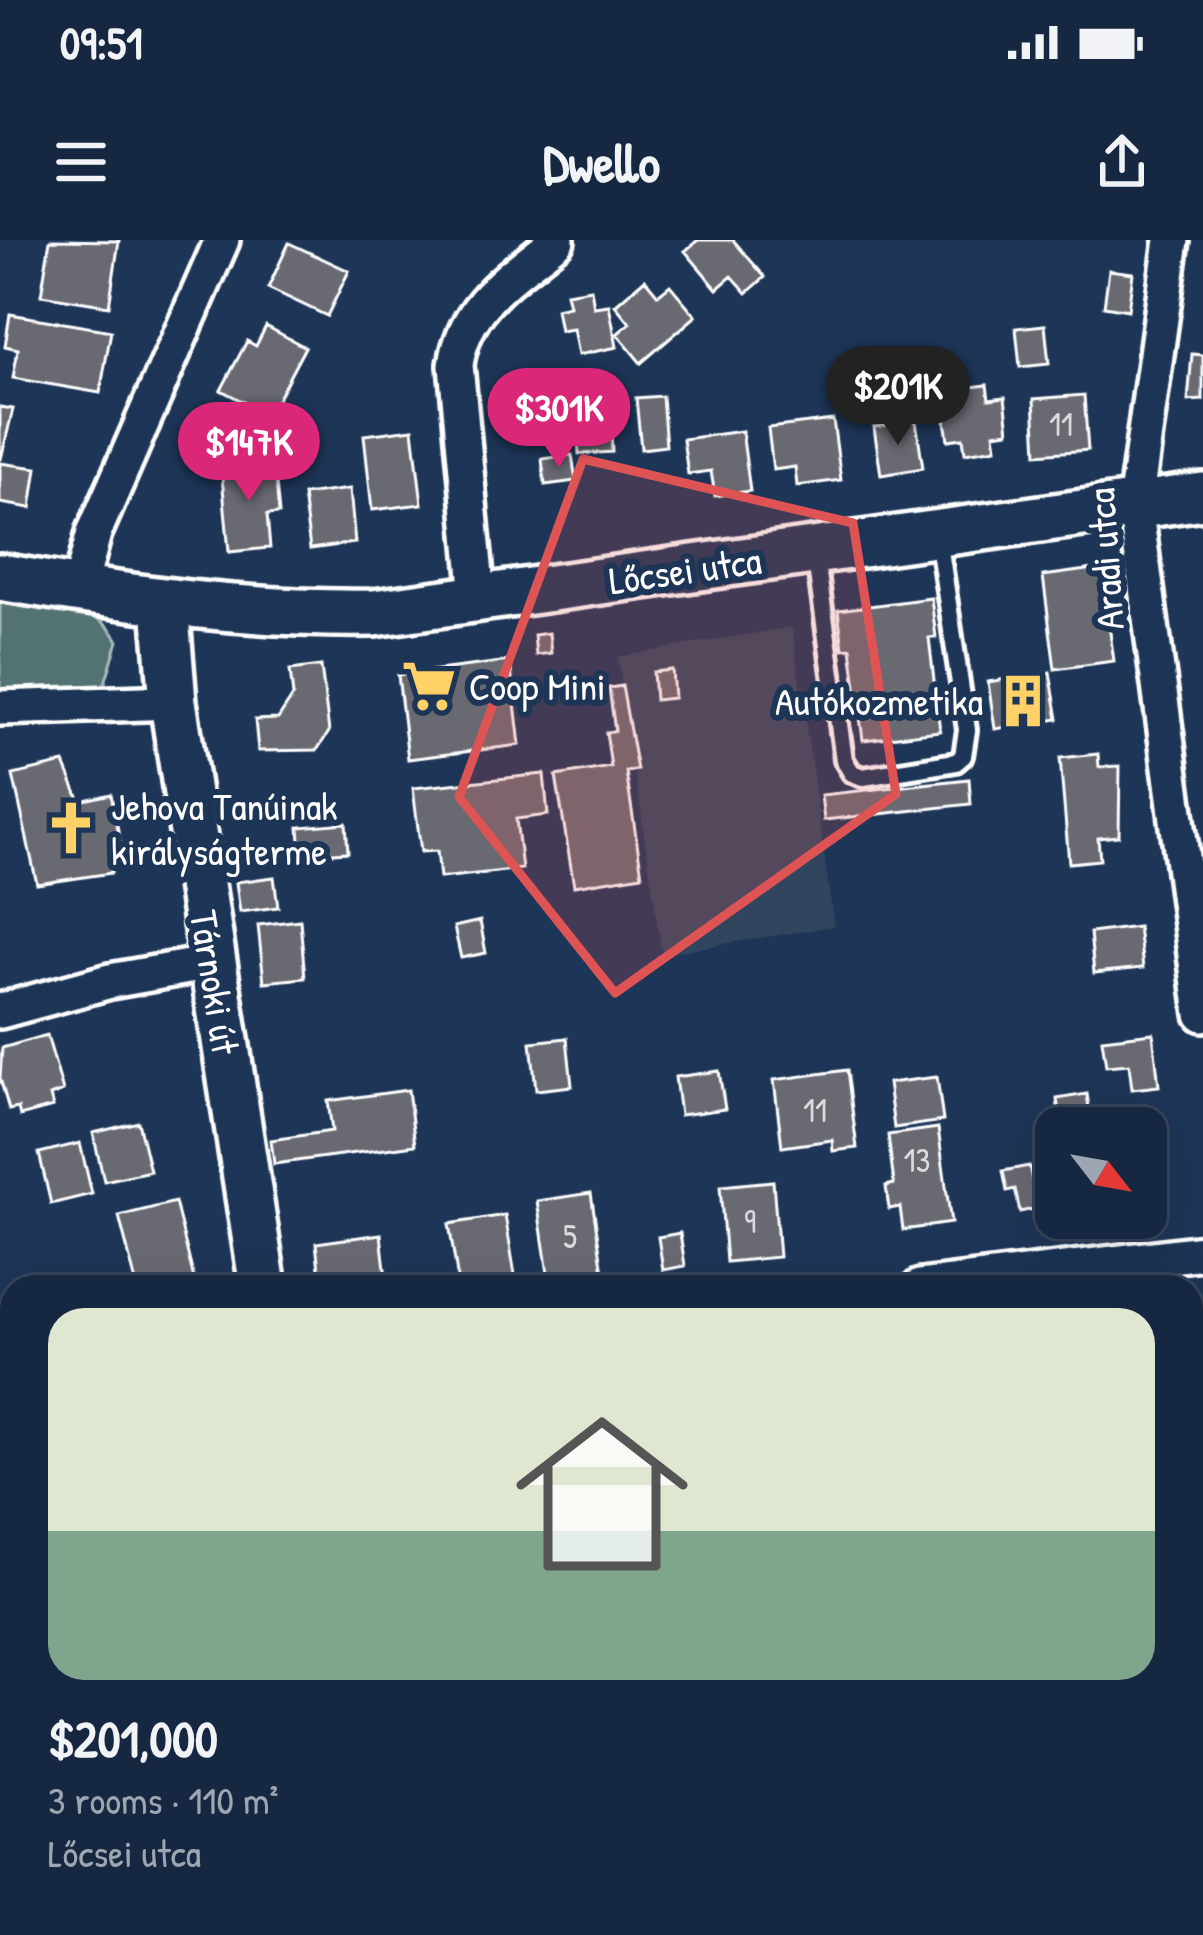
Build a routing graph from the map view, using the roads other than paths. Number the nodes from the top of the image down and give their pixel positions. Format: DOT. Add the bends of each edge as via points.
graph roads {
  1 [pos="223,240"];
  2 [pos="557,240"];
  3 [pos="1172,240"];
  4 [pos="1203,496"];
  5 [pos="1135,506"];
  6 [pos="938,535"];
  7 [pos="815,552"];
  8 [pos="0,577"];
  9 [pos="79,590"];
  10 [pos="478,597"];
  11 [pos="165,604"];
  12 [pos="173,701"];
  13 [pos="0,708"];
  14 [pos="211,963"];
  15 [pos="0,1010"];
  16 [pos="1203,1014"];
  17 [pos="1203,1252"];
  18 [pos="260,1275"];
  19 [pos="1017,1275"];
  1 -- 9 [label="street" via="94,533"];
  2 -- 10 [label="street" via="484,300 459,341"];
  3 -- 5 [label="street, Aradi utca"];
  4 -- 5 [label="street, Lőcsei utca"];
  5 -- 6 [label="street, Lőcsei utca"];
  5 -- 16 [label="street, Aradi utca"];
  6 -- 7 [label="street, Lőcsei utca"];
  6 -- 7 [label="lane" via="968,730 963,756 863,777 844,760"];
  7 -- 10 [label="street, Lőcsei utca"];
  8 -- 9 [label="street, Lőcsei utca"];
  9 -- 11 [label="street, Lőcsei utca"];
  10 -- 11 [label="street, Lőcsei utca" via="374,613"];
  11 -- 12 [label="street, Tárnoki út"];
  12 -- 13 [label="street"];
  12 -- 14 [label="street, Tárnoki út"];
  14 -- 15 [label="street"];
  14 -- 18 [label="street, Tárnoki út"];
  17 -- 19 [label="street"];
}
